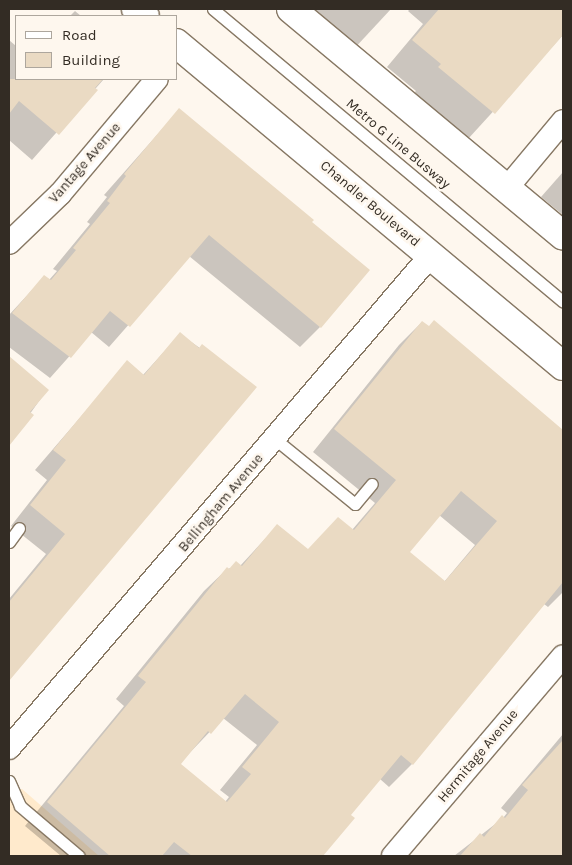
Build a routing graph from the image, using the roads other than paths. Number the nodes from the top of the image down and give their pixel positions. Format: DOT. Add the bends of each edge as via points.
graph roads {
  1 [pos="213,9"];
  2 [pos="291,9"];
  3 [pos="178,48"];
  4 [pos="156,80"];
  5 [pos="563,120"];
  6 [pos="507,188"];
  7 [pos="563,236"];
  8 [pos="9,243"];
  9 [pos="431,255"];
  10 [pos="563,302"];
  11 [pos="563,366"];
  12 [pos="275,439"];
  13 [pos="372,484"];
  14 [pos="19,528"];
  15 [pos="9,542"];
  16 [pos="563,656"];
  17 [pos="9,748"];
  18 [pos="9,782"];
  19 [pos="80,856"];
  20 [pos="393,856"];
  1 -- 10 [label="lane, Metro G Line Busway"];
  2 -- 6 [label="street"];
  3 -- 9 [label="street, Chandler Boulevard"];
  4 -- 8 [label="street, Vantage Avenue" via="60,194"];
  5 -- 6 [label="street"];
  6 -- 7 [label="street"];
  9 -- 11 [label="street, Chandler Boulevard"];
  9 -- 12 [label="street, Bellingham Avenue"];
  12 -- 13 [label="lane" via="355,504"];
  12 -- 17 [label="street, Bellingham Avenue"];
  14 -- 15 [label="lane"];
  16 -- 20 [label="street, Hermitage Avenue"];
  18 -- 19 [label="lane" via="20,806"];
}
